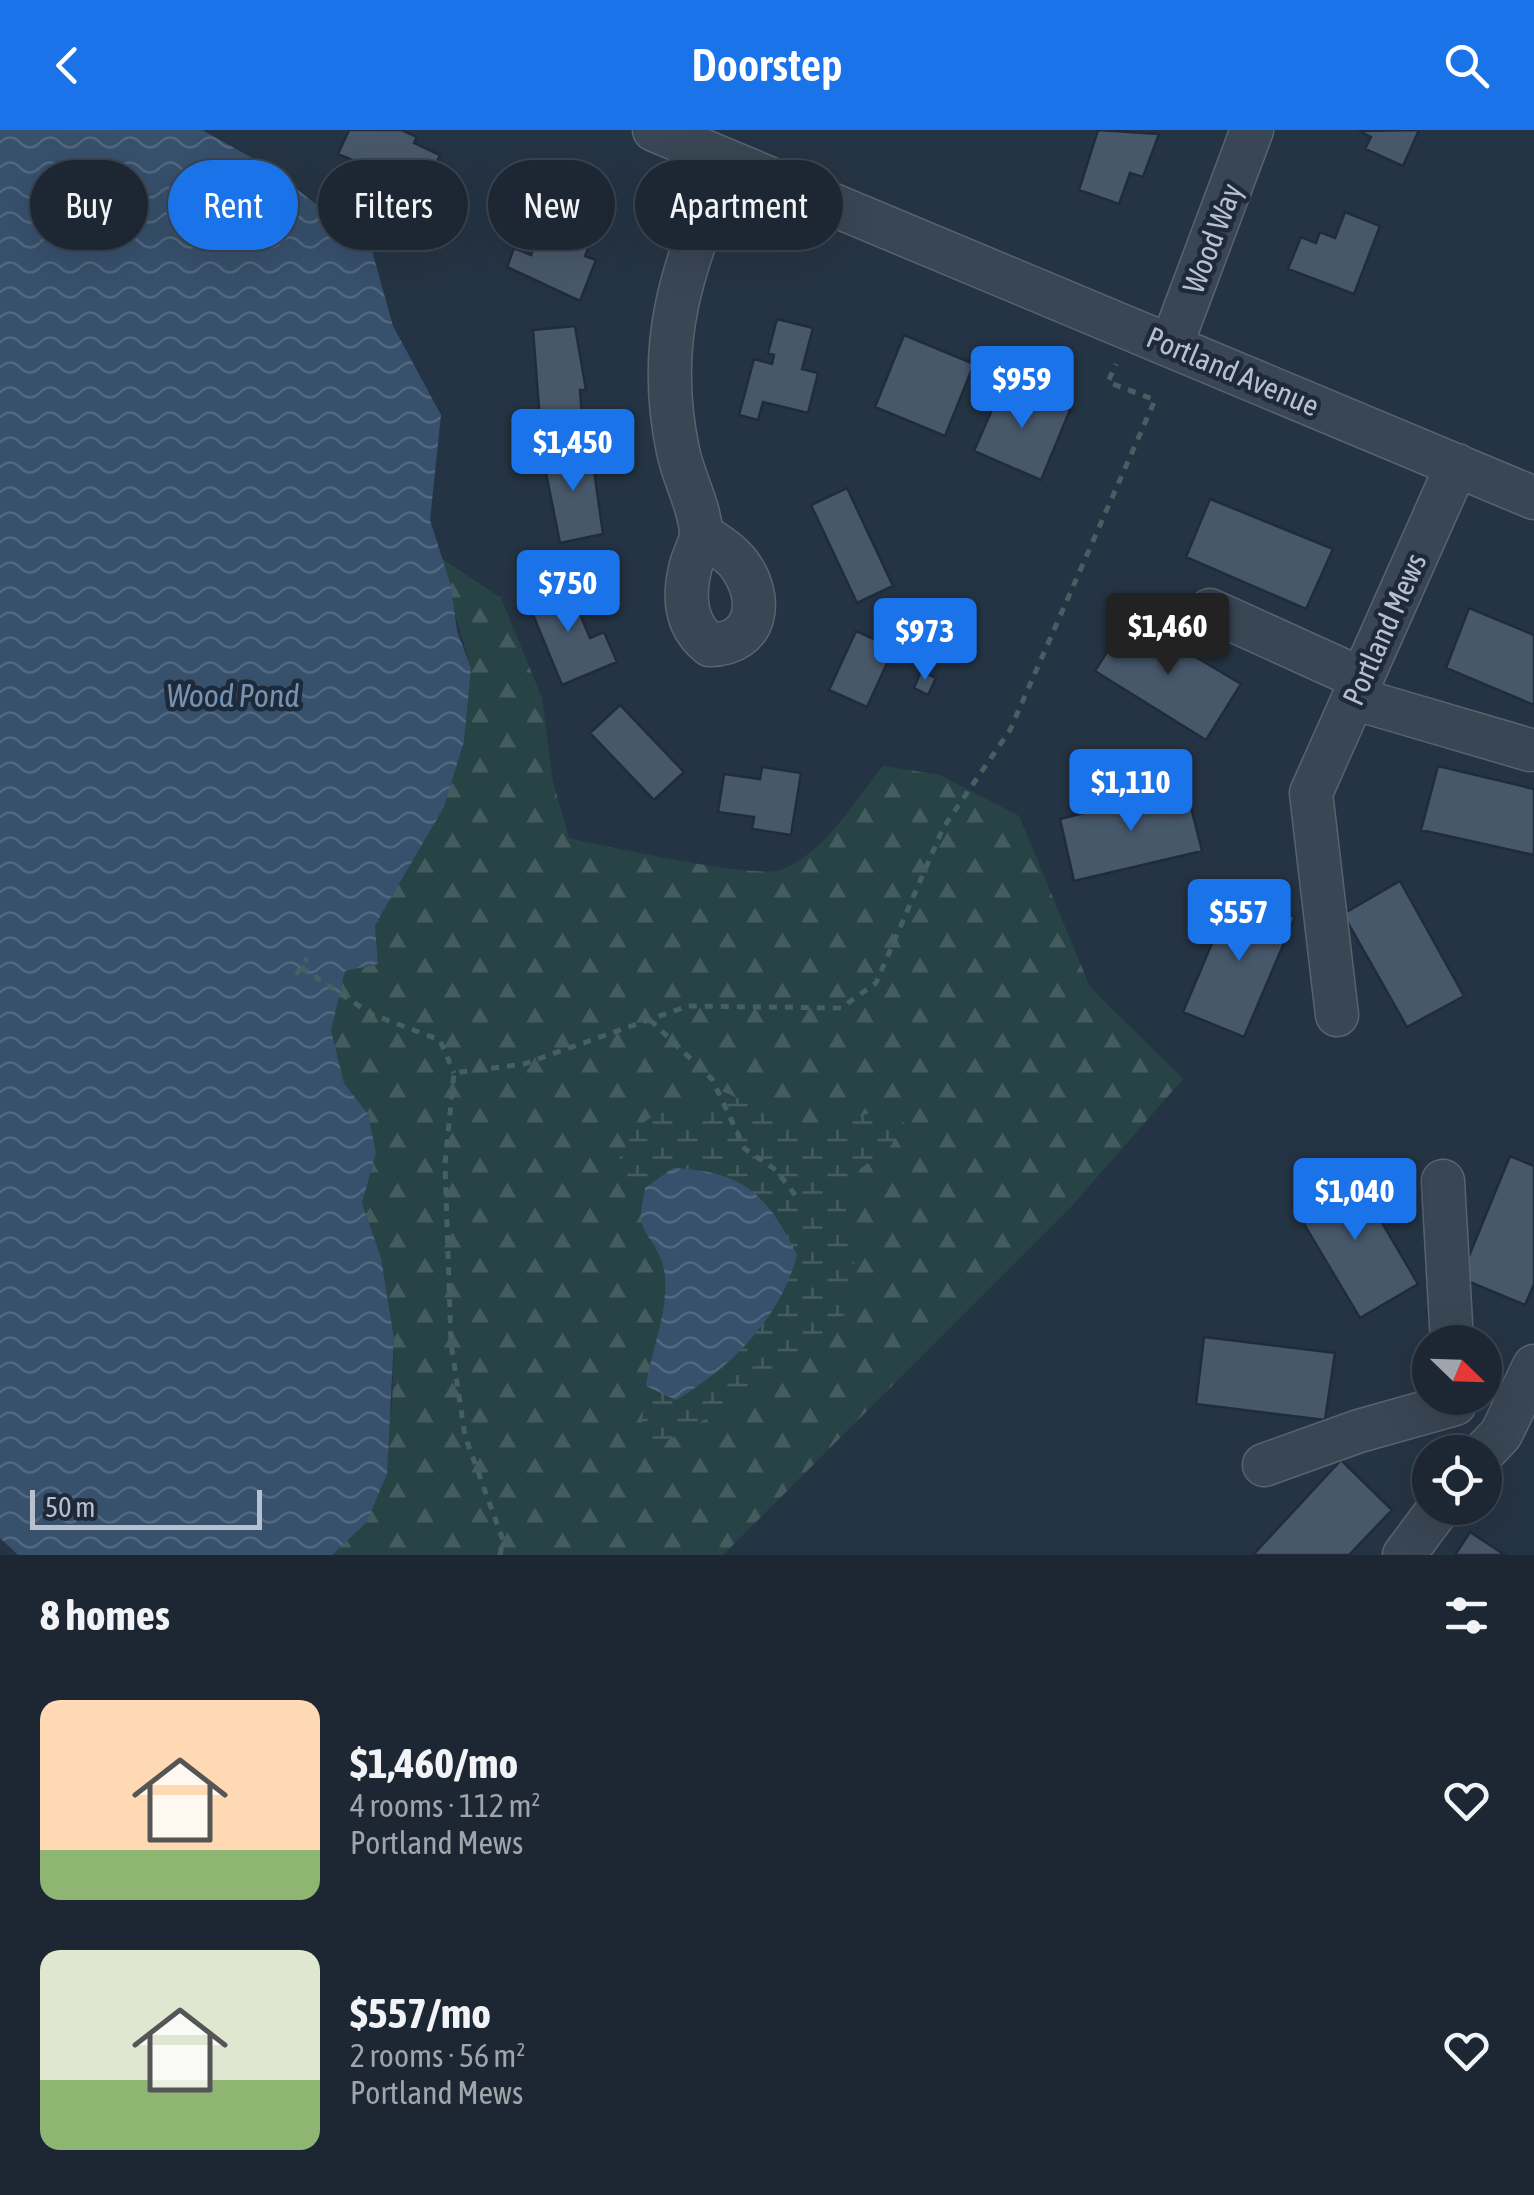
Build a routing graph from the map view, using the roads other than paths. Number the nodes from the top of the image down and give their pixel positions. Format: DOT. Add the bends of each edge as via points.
graph roads {
  1 [pos="654,130"];
  2 [pos="1252,130"];
  3 [pos="724,160"];
  4 [pos="843,209"];
  5 [pos="691,250"];
  6 [pos="1171,346"];
  7 [pos="1458,465"];
  8 [pos="1534,498"];
  9 [pos="702,534"];
  10 [pos="1210,610"];
  11 [pos="1357,688"];
  12 [pos="1530,750"];
  13 [pos="1337,1015"];
  14 [pos="1443,1181"];
  15 [pos="1451,1325"];
  16 [pos="1534,1366"];
  17 [pos="1412,1414"];
  18 [pos="1470,1415"];
  19 [pos="1506,1448"];
  20 [pos="1264,1466"];
  21 [pos="1426,1525"];
  22 [pos="1404,1555"];
  1 -- 3 [label="street, Portland Avenue"];
  2 -- 6 [label="street, Wood Way"];
  4 -- 6 [label="street, Portland Avenue"];
  5 -- 9 [label="street" via="679,280 668,371 678,450"];
  6 -- 7 [label="street, Portland Avenue"];
  7 -- 8 [label="street, Portland Avenue"];
  7 -- 11 [label="street, Portland Mews"];
  10 -- 11 [label="street"];
  11 -- 12 [label="street"];
  11 -- 13 [label="street, Portland Mews" via="1311,793"];
  14 -- 15 [label="street"];
  16 -- 19 [label="street"];
  17 -- 20 [label="street"];
  18 -- 19 [label="street"];
  21 -- 22 [label="street"];
}
